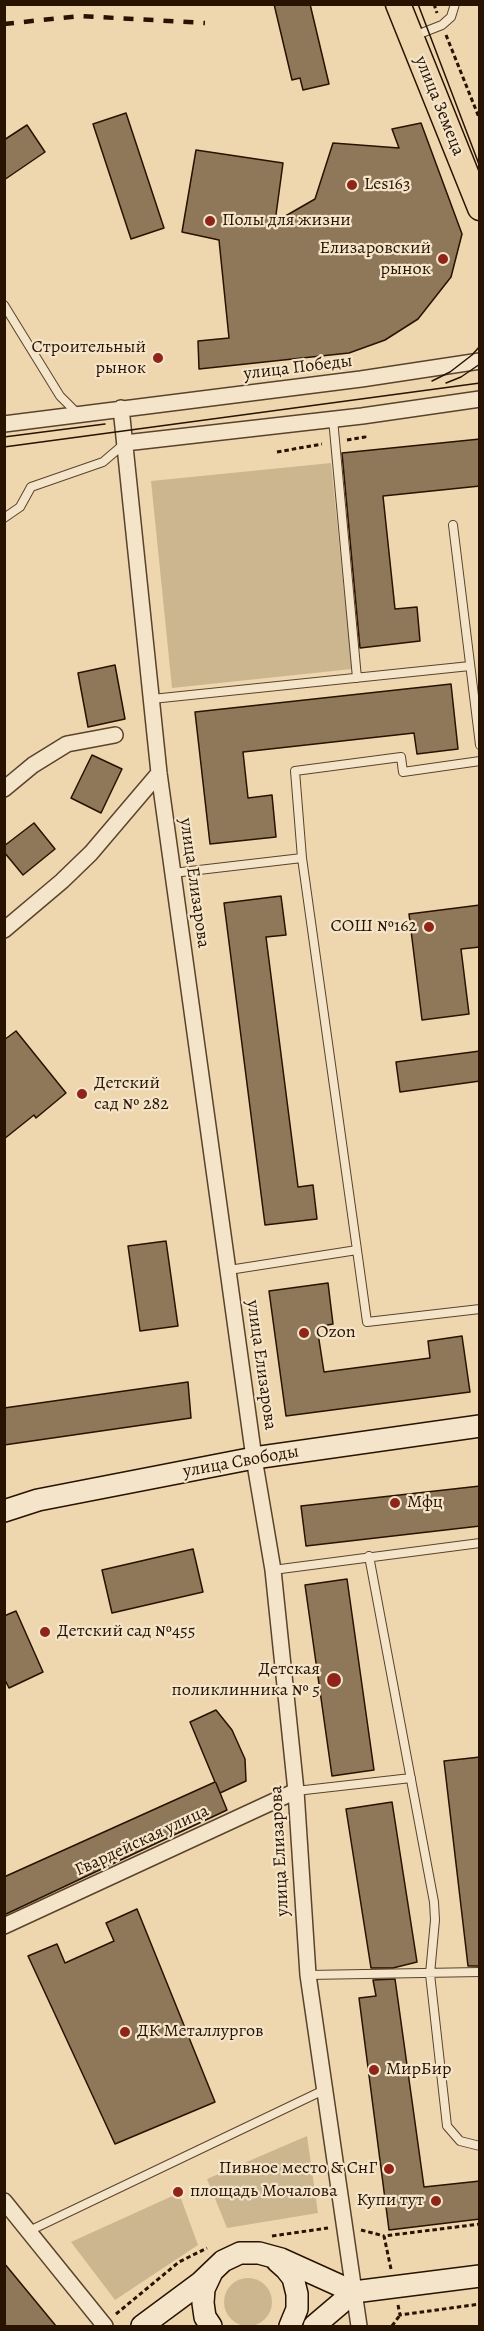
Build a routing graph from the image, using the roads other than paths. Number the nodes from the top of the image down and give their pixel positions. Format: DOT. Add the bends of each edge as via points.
graph roads {
  1 [pos="398,4"];
  2 [pos="455,4"];
  3 [pos="411,37"];
  4 [pos="480,207"];
  5 [pos="4,305"];
  6 [pos="480,361"];
  7 [pos="480,399"];
  8 [pos="121,408"];
  9 [pos="79,415"];
  10 [pos="333,419"];
  11 [pos="4,424"];
  12 [pos="125,443"];
  13 [pos="4,518"];
  14 [pos="453,525"];
  15 [pos="470,666"];
  16 [pos="357,678"];
  17 [pos="152,699"];
  18 [pos="115,735"];
  19 [pos="480,745"];
  20 [pos="480,761"];
  21 [pos="159,773"];
  22 [pos="4,789"];
  23 [pos="302,858"];
  24 [pos="173,873"];
  25 [pos="4,930"];
  26 [pos="357,1250"];
  27 [pos="229,1270"];
  28 [pos="480,1309"];
  29 [pos="480,1426"];
  30 [pos="255,1458"];
  31 [pos="4,1510"];
  32 [pos="480,1543"];
  33 [pos="369,1556"];
  34 [pos="273,1570"];
  35 [pos="411,1778"];
  36 [pos="296,1791"];
  37 [pos="4,1926"];
  38 [pos="480,1972"];
  39 [pos="430,1974"];
  40 [pos="308,1975"];
  41 [pos="324,2090"];
  42 [pos="480,2146"];
  43 [pos="4,2201"];
  44 [pos="29,2231"];
  45 [pos="259,2253"];
  46 [pos="219,2265"];
  47 [pos="480,2276"];
  48 [pos="354,2292"];
  49 [pos="104,2326"];
  50 [pos="142,2326"];
  51 [pos="211,2326"];
  52 [pos="290,2326"];
  53 [pos="314,2326"];
  54 [pos="358,2326"];
  1 -- 3 [label="main road, улица Земеца"];
  2 -- 3 [label="lane" via="451,17 442,25"];
  3 -- 4 [label="main road, улица Земеца"];
  5 -- 9 [label="lane" via="60,396"];
  6 -- 8 [label="street, улица Победы" via="361,380"];
  7 -- 10 [label="street"];
  8 -- 9 [label="street, улица Победы"];
  8 -- 12 [label="street, улица Елизарова"];
  9 -- 11 [label="street, улица Победы"];
  10 -- 12 [label="street"];
  10 -- 16 [label="lane"];
  12 -- 13 [label="lane" via="103,462 31,487 20,507"];
  12 -- 17 [label="street, улица Елизарова"];
  14 -- 15 [label="lane"];
  15 -- 16 [label="lane"];
  15 -- 19 [label="lane"];
  16 -- 17 [label="lane"];
  17 -- 21 [label="street, улица Елизарова"];
  18 -- 22 [label="street" via="67,744"];
  20 -- 23 [label="lane" via="403,772 401,757 295,771"];
  21 -- 24 [label="street, улица Елизарова"];
  21 -- 25 [label="street" via="91,853"];
  23 -- 24 [label="lane"];
  23 -- 26 [label="lane"];
  24 -- 27 [label="street, улица Елизарова"];
  26 -- 27 [label="lane"];
  26 -- 28 [label="lane" via="367,1322"];
  27 -- 30 [label="street, улица Елизарова"];
  29 -- 30 [label="street, улица Свободы"];
  30 -- 31 [label="street, улица Свободы"];
  30 -- 34 [label="street, улица Елизарова"];
  32 -- 33 [label="lane"];
  33 -- 34 [label="lane"];
  33 -- 35 [label="lane"];
  34 -- 36 [label="street, улица Елизарова"];
  35 -- 36 [label="lane"];
  35 -- 39 [label="lane" via="434,1902"];
  36 -- 37 [label="street, Гвардейская улица"];
  36 -- 40 [label="street, улица Елизарова"];
  38 -- 39 [label="lane"];
  39 -- 40 [label="lane"];
  39 -- 42 [label="lane" via="447,2126 460,2141"];
  40 -- 41 [label="street, улица Елизарова"];
  41 -- 44 [label="lane"];
  41 -- 48 [label="street, улица Елизарова"];
  43 -- 44 [label="street"];
  44 -- 49 [label="street"];
  45 -- 46 [label="street" via="240,2253"];
  45 -- 48 [label="street"];
  45 -- 52 [label="street" via="274,2259 293,2278 297,2309"];
  46 -- 50 [label="street"];
  46 -- 51 [label="street" via="204,2289 203,2303"];
  47 -- 48 [label="street"];
  48 -- 53 [label="street"];
  48 -- 54 [label="street, улица Елизарова"];
}
